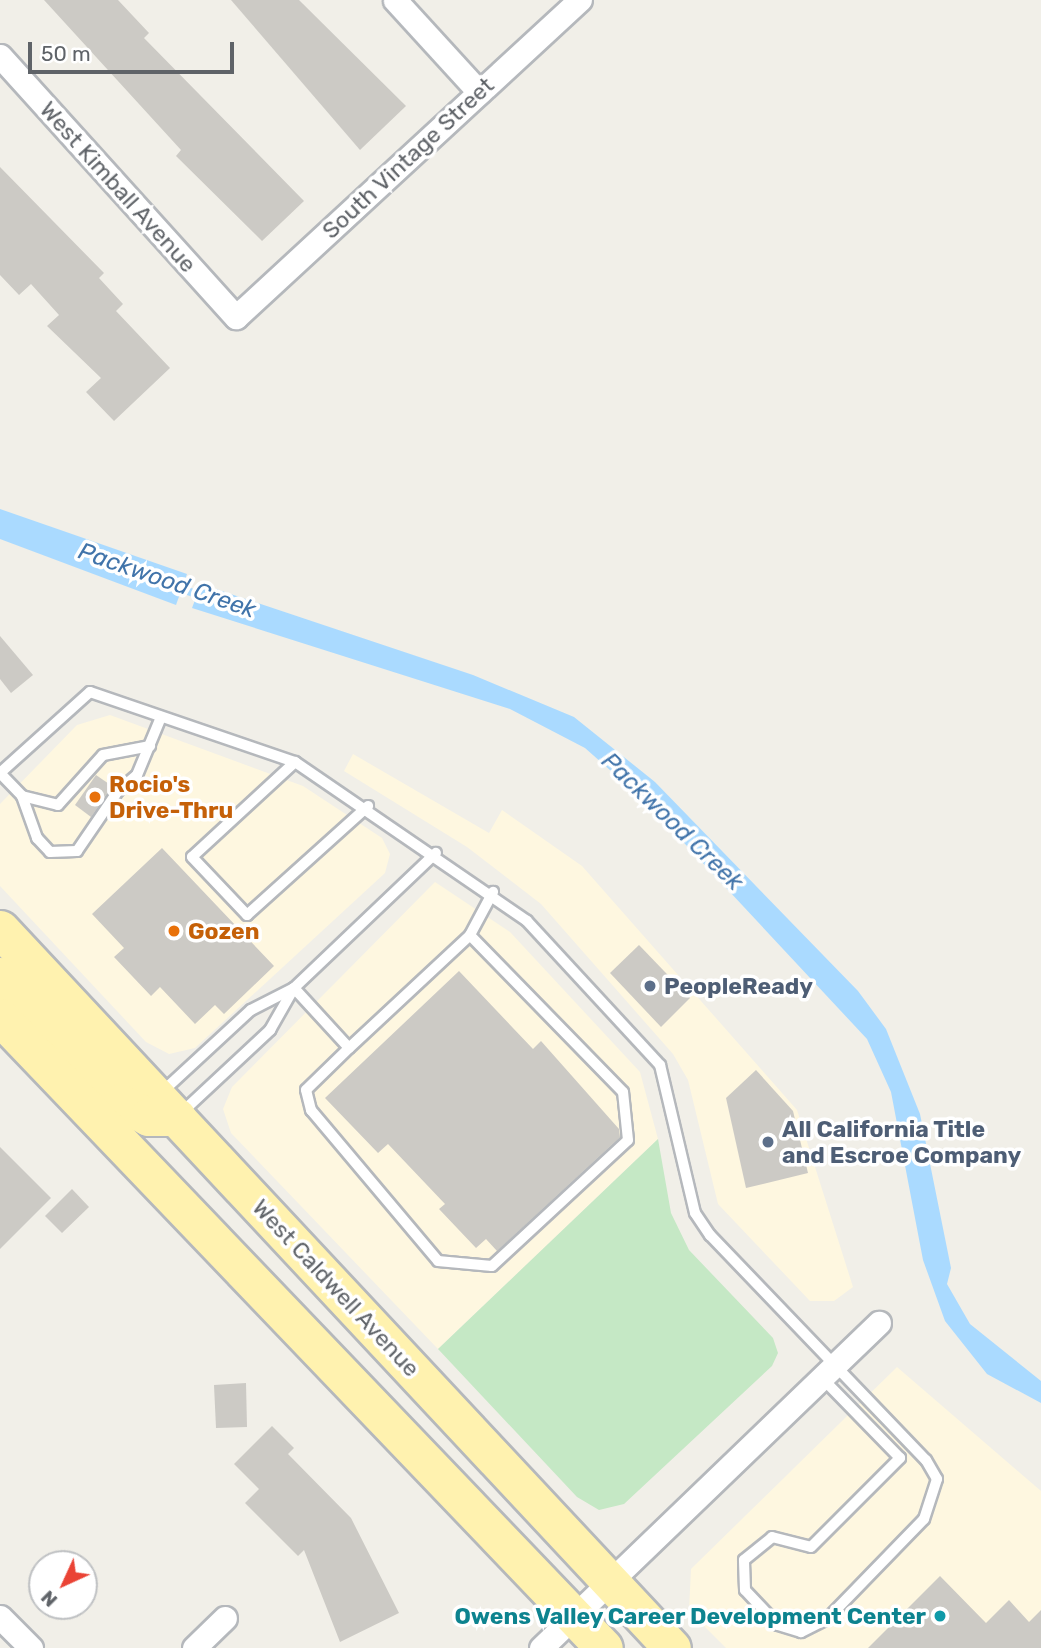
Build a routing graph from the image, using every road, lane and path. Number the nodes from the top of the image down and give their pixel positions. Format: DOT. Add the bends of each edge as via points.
graph roads {
  1 [pos="395,0"];
  2 [pos="580,0"];
  3 [pos="0,56"];
  4 [pos="479,92"];
  5 [pos="236,317"];
  6 [pos="161,716"];
  7 [pos="150,746"];
  8 [pos="295,762"];
  9 [pos="0,773"];
  10 [pos="22,796"];
  11 [pos="368,806"];
  12 [pos="436,853"];
  13 [pos="493,892"];
  14 [pos="0,929"];
  15 [pos="470,935"];
  16 [pos="0,976"];
  17 [pos="293,988"];
  18 [pos="0,1017"];
  19 [pos="349,1048"];
  20 [pos="167,1107"];
  21 [pos="879,1323"];
  22 [pos="828,1372"];
  23 [pos="609,1582"];
  24 [pos="0,1617"];
  25 [pos="573,1617"];
  26 [pos="225,1618"];
  27 [pos="32,1648"];
  28 [pos="194,1648"];
  29 [pos="541,1648"];
  30 [pos="604,1648"];
  31 [pos="672,1648"];
  1 -- 4 [label="street"];
  2 -- 4 [label="street, South Vintage Street"];
  3 -- 5 [label="street, West Kimball Avenue"];
  4 -- 5 [label="street, South Vintage Street"];
  6 -- 7 [label="lane"];
  6 -- 8 [label="lane"];
  6 -- 9 [label="lane" via="82,695"];
  7 -- 10 [label="lane" via="103,755 58,806"];
  7 -- 10 [label="lane" via="137,775 118,791 77,851 50,852 37,838"];
  8 -- 11 [label="lane"];
  8 -- 11 [label="lane" via="192,857 247,915"];
  9 -- 10 [label="lane"];
  11 -- 12 [label="lane"];
  12 -- 13 [label="lane"];
  12 -- 17 [label="lane"];
  13 -- 15 [label="lane"];
  13 -- 22 [label="lane" via="660,1065 695,1213"];
  14 -- 20 [label="main road, West Caldwell Avenue"];
  15 -- 19 [label="lane"];
  15 -- 19 [label="lane" via="623,1092 628,1140 492,1266 438,1261 311,1110 306,1090"];
  16 -- 20 [label="main road" via="120,1102 148,1118"];
  17 -- 19 [label="lane"];
  17 -- 20 [label="lane" via="251,1010"];
  17 -- 20 [label="lane" via="270,1030"];
  18 -- 25 [label="main road"];
  20 -- 23 [label="main road, West Caldwell Avenue"];
  21 -- 22 [label="street"];
  22 -- 22 [label="lane" via="926,1460 937,1492 924,1519 827,1619 802,1632 789,1631 745,1590 741,1570 751,1550 772,1537 811,1548 900,1458"];
  22 -- 23 [label="street"];
  23 -- 25 [label="street"];
  23 -- 31 [label="main road, West Caldwell Avenue"];
  24 -- 27 [label="street"];
  25 -- 29 [label="street"];
  25 -- 30 [label="main road"];
  26 -- 28 [label="street"];
}
